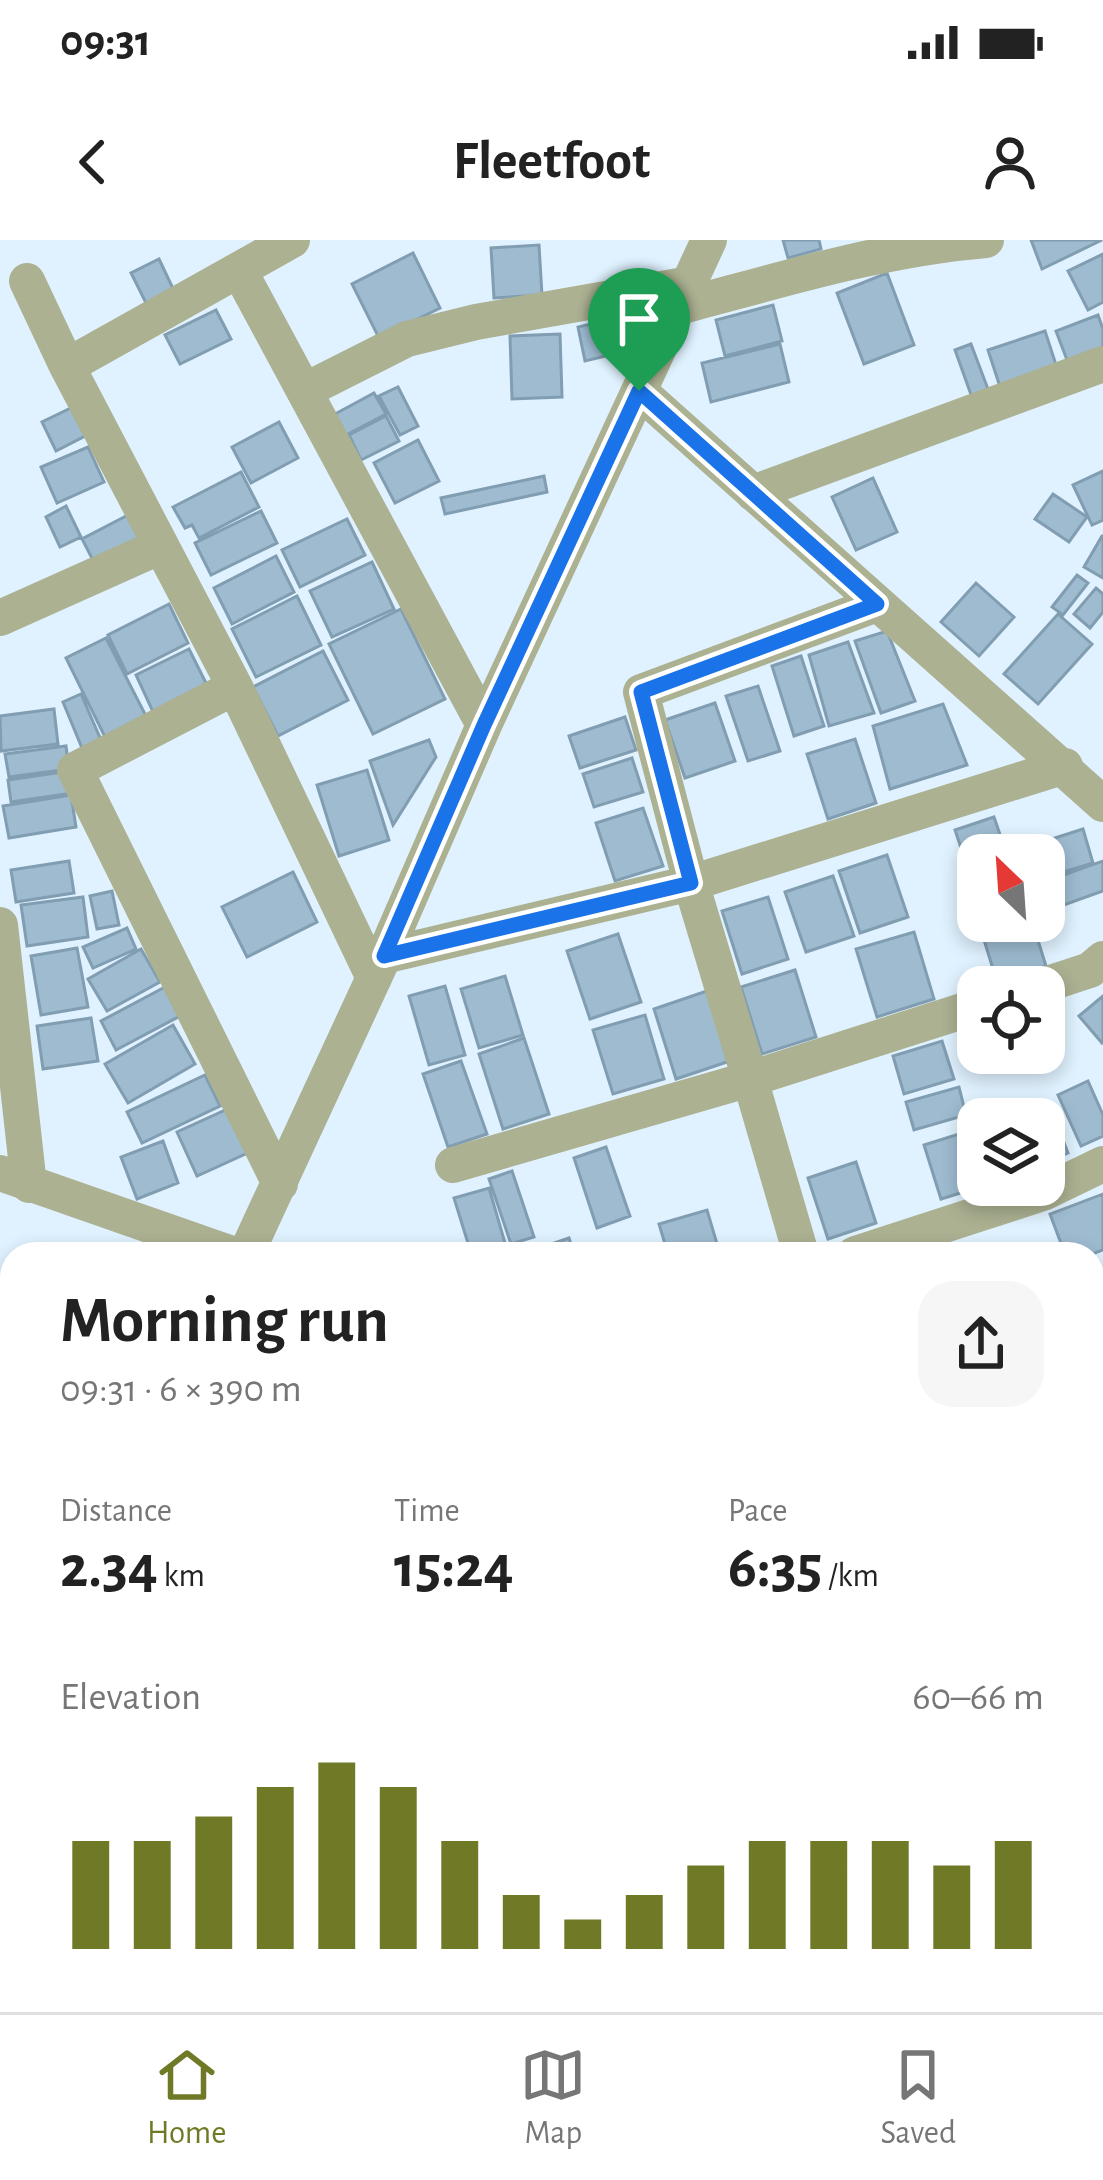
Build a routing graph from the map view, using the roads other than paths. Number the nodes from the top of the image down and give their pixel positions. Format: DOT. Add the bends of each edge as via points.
graph roads {
  1 [pos="292,240"];
  2 [pos="709,240"];
  3 [pos="986,240"];
  4 [pos="239,270"];
  5 [pos="27,280"];
  6 [pos="685,295"];
  7 [pos="1103,364"];
  8 [pos="67,366"];
  9 [pos="304,391"];
  10 [pos="639,391"];
  11 [pos="753,493"];
  12 [pos="161,546"];
  13 [pos="877,604"];
  14 [pos="0,618"];
  15 [pos="235,687"];
  16 [pos="484,725"];
  17 [pos="1065,766"];
  18 [pos="1103,804"];
  19 [pos="691,883"];
  20 [pos="0,926"];
  21 [pos="1103,959"];
  22 [pos="379,967"];
  23 [pos="1065,978"];
  24 [pos="957,1013"];
  25 [pos="750,1079"];
  26 [pos="1103,1164"];
  27 [pos="453,1165"];
  28 [pos="14,1179"];
  29 [pos="280,1184"];
  30 [pos="197,1242"];
  31 [pos="252,1242"];
  32 [pos="798,1242"];
  33 [pos="892,1242"];
  1 -- 4 [label="street"];
  2 -- 6 [label="street"];
  3 -- 6 [label="street" via="922,245"];
  4 -- 8 [label="street"];
  4 -- 9 [label="street"];
  5 -- 8 [label="street"];
  6 -- 9 [label="street" via="476,322 407,340"];
  6 -- 10 [label="street"];
  7 -- 11 [label="street"];
  8 -- 12 [label="street"];
  9 -- 16 [label="street"];
  10 -- 11 [label="street"];
  10 -- 16 [label="street"];
  11 -- 13 [label="street"];
  12 -- 14 [label="street"];
  12 -- 15 [label="street"];
  13 -- 17 [label="street"];
  13 -- 19 [label="street" via="641,692"];
  15 -- 22 [label="street"];
  15 -- 29 [label="street" via="75,770"];
  16 -- 22 [label="street"];
  17 -- 18 [label="street"];
  17 -- 19 [label="street"];
  19 -- 22 [label="street"];
  19 -- 25 [label="street"];
  20 -- 28 [label="street"];
  21 -- 23 [label="street"];
  22 -- 29 [label="street"];
  24 -- 25 [label="street"];
  25 -- 27 [label="street"];
  25 -- 32 [label="street"];
  26 -- 33 [label="street" via="1042,1193"];
  28 -- 30 [label="street"];
  29 -- 31 [label="street"];
}
